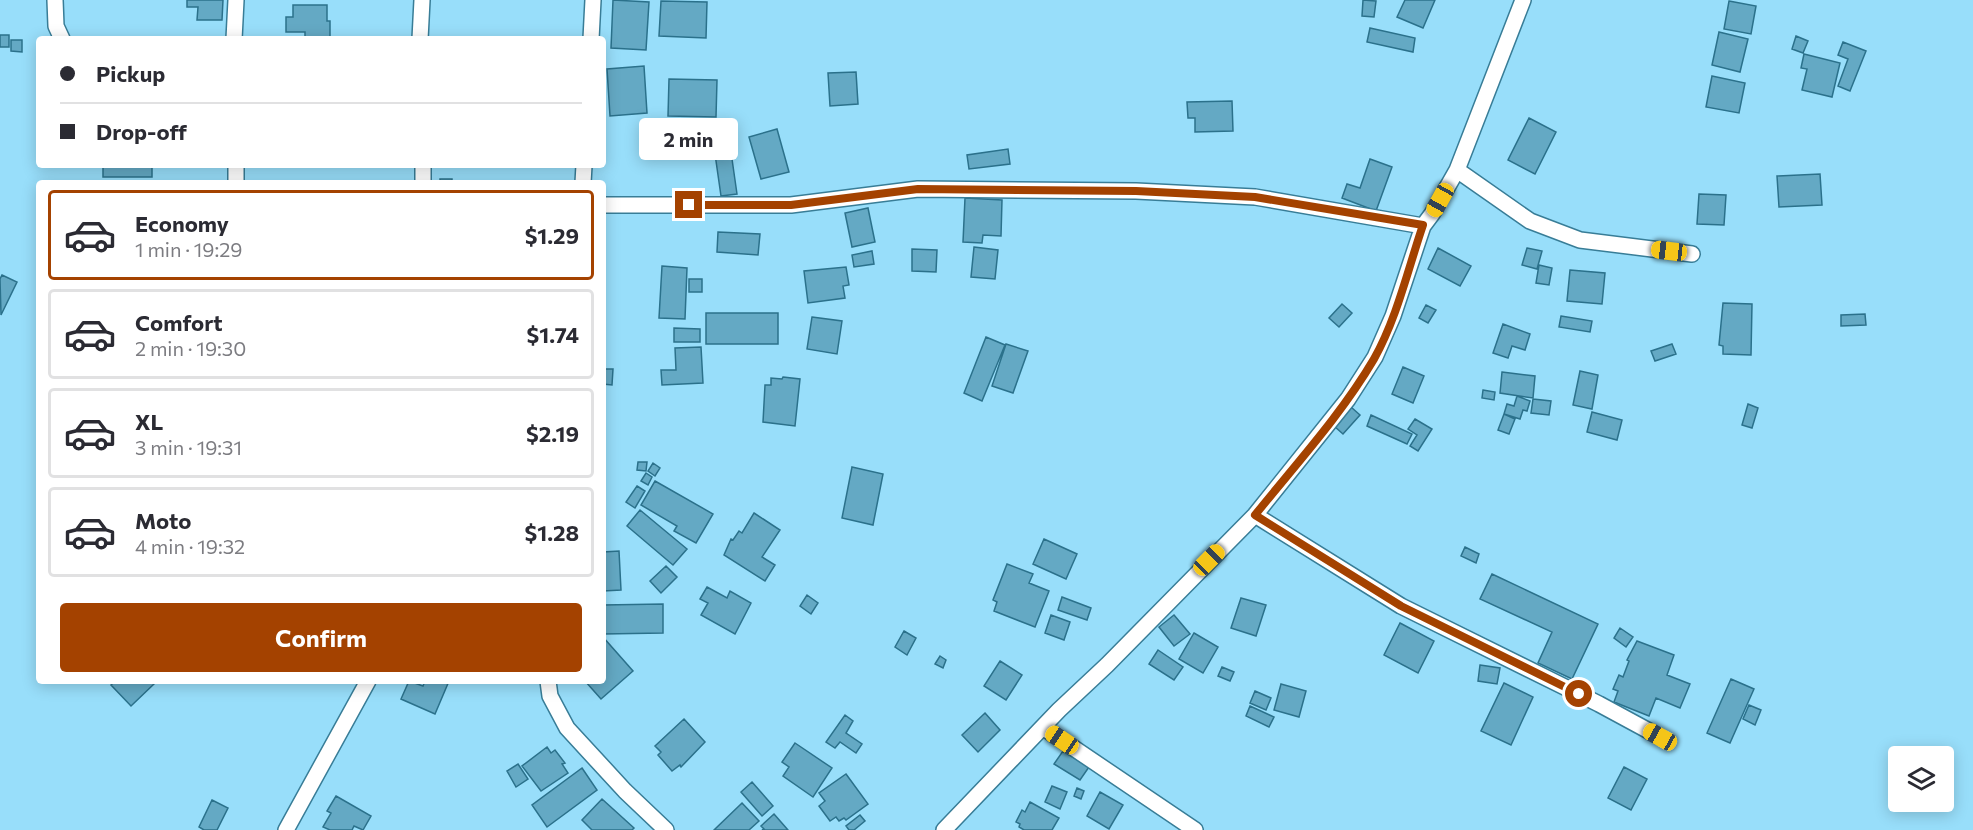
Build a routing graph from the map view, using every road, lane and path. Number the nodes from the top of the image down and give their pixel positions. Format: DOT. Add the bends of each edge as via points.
graph roads {
  1 [pos="55,0"];
  2 [pos="236,0"];
  3 [pos="422,0"];
  4 [pos="593,0"];
  5 [pos="1523,0"];
  6 [pos="61,36"];
  7 [pos="234,36"];
  8 [pos="420,36"];
  9 [pos="591,36"];
  10 [pos="1457,170"];
  11 [pos="606,205"];
  12 [pos="1423,225"];
  13 [pos="1692,254"];
  14 [pos="1255,515"];
  15 [pos="366,684"];
  16 [pos="548,684"];
  17 [pos="1044,728"];
  18 [pos="1660,737"];
  19 [pos="286,830"];
  20 [pos="666,830"];
  21 [pos="944,830"];
  22 [pos="1195,830"];
  1 -- 6 [label="street" via="56,26"];
  2 -- 7 [label="street"];
  3 -- 8 [label="street"];
  4 -- 9 [label="street"];
  5 -- 10 [label="street"];
  10 -- 12 [label="street"];
  10 -- 13 [label="street" via="1530,221 1580,240"];
  11 -- 12 [label="street" via="791,205 918,189 1136,191 1255,197"];
  12 -- 14 [label="street" via="1375,357 1348,399"];
  14 -- 17 [label="street"];
  14 -- 18 [label="street" via="1401,606"];
  15 -- 19 [label="street"];
  16 -- 20 [label="street" via="550,696 567,728"];
  17 -- 21 [label="street"];
  17 -- 22 [label="street"];
}
